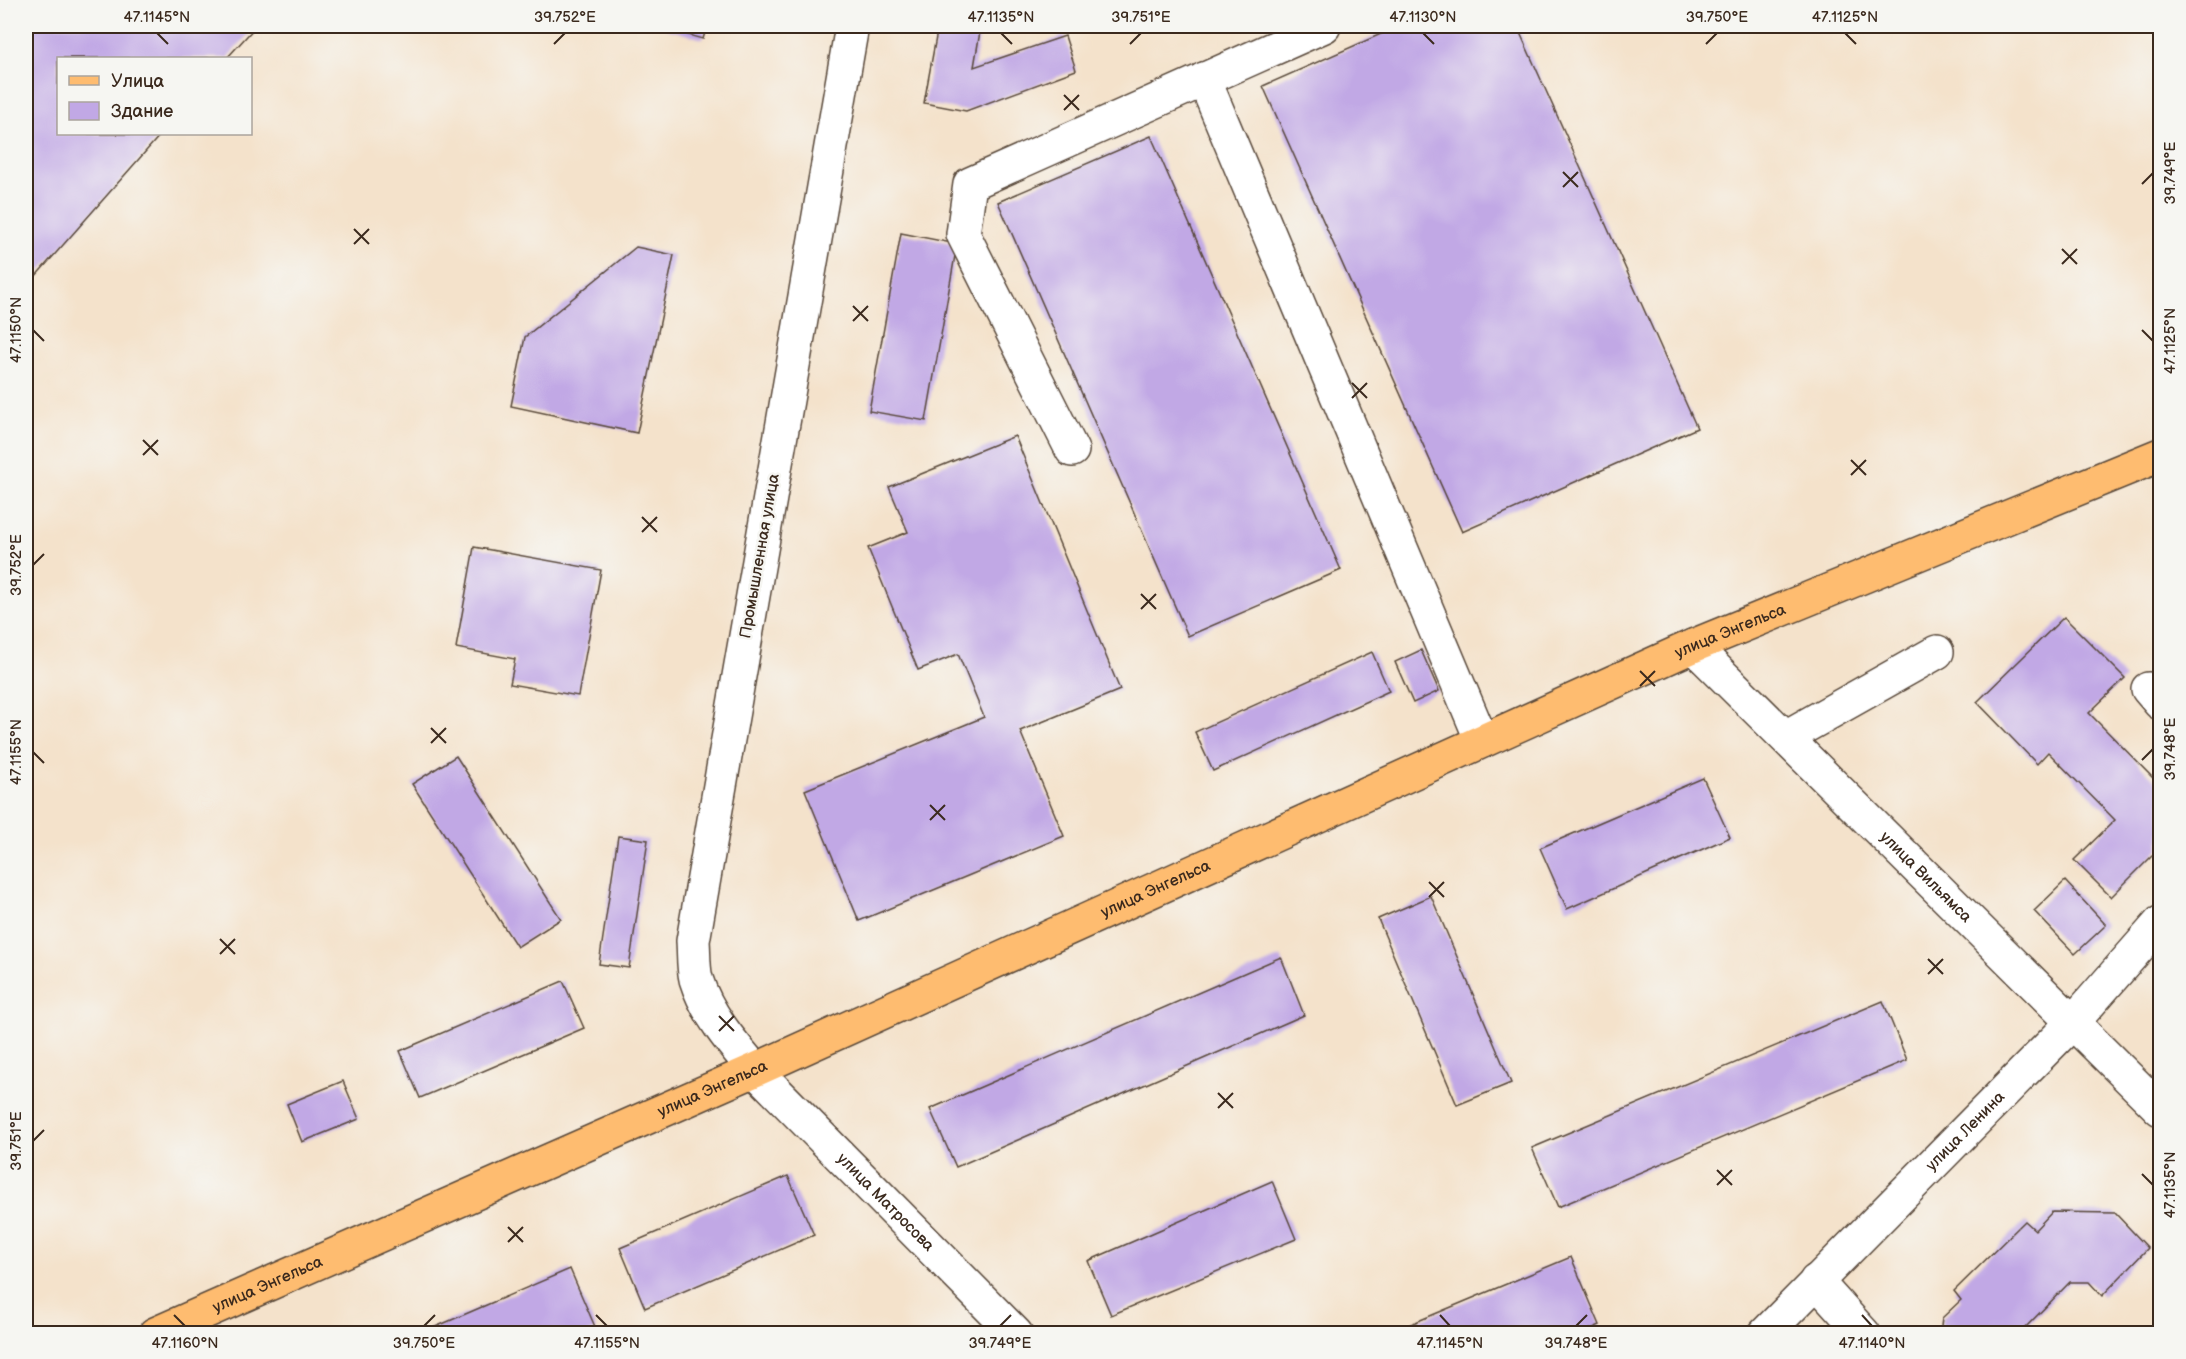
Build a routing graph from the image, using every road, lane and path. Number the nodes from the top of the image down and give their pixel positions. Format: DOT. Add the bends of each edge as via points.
graph roads {
  1 [pos="852,26"];
  2 [pos="1324,26"];
  3 [pos="1204,79"];
  4 [pos="1072,450"];
  5 [pos="2160,455"];
  6 [pos="1693,646"];
  7 [pos="1937,652"];
  8 [pos="1786,737"];
  9 [pos="1482,741"];
  10 [pos="2160,923"];
  11 [pos="2074,1021"];
  12 [pos="754,1070"];
  13 [pos="2160,1109"];
  14 [pos="1816,1281"];
  15 [pos="154,1334"];
  16 [pos="1016,1334"];
  17 [pos="1765,1334"];
  18 [pos="1864,1334"];
  1 -- 12 [label="street, Промышленная улица" via="693,941 696,977 708,1006"];
  2 -- 3 [label="street"];
  3 -- 4 [label="street" via="970,184 963,234"];
  3 -- 9 [label="street"];
  5 -- 6 [label="main road, улица Энгельса"];
  6 -- 8 [label="street, улица Вильямса"];
  6 -- 9 [label="main road, улица Энгельса"];
  7 -- 8 [label="street"];
  8 -- 11 [label="street, улица Вильямса"];
  9 -- 12 [label="main road, улица Энгельса"];
  10 -- 11 [label="street, улица Ленина"];
  11 -- 13 [label="street, улица Вильямса"];
  11 -- 14 [label="street, улица Ленина"];
  12 -- 15 [label="main road, улица Энгельса"];
  12 -- 16 [label="street, улица Матросова"];
  14 -- 17 [label="street, улица Ленина"];
  14 -- 18 [label="street"];
}
